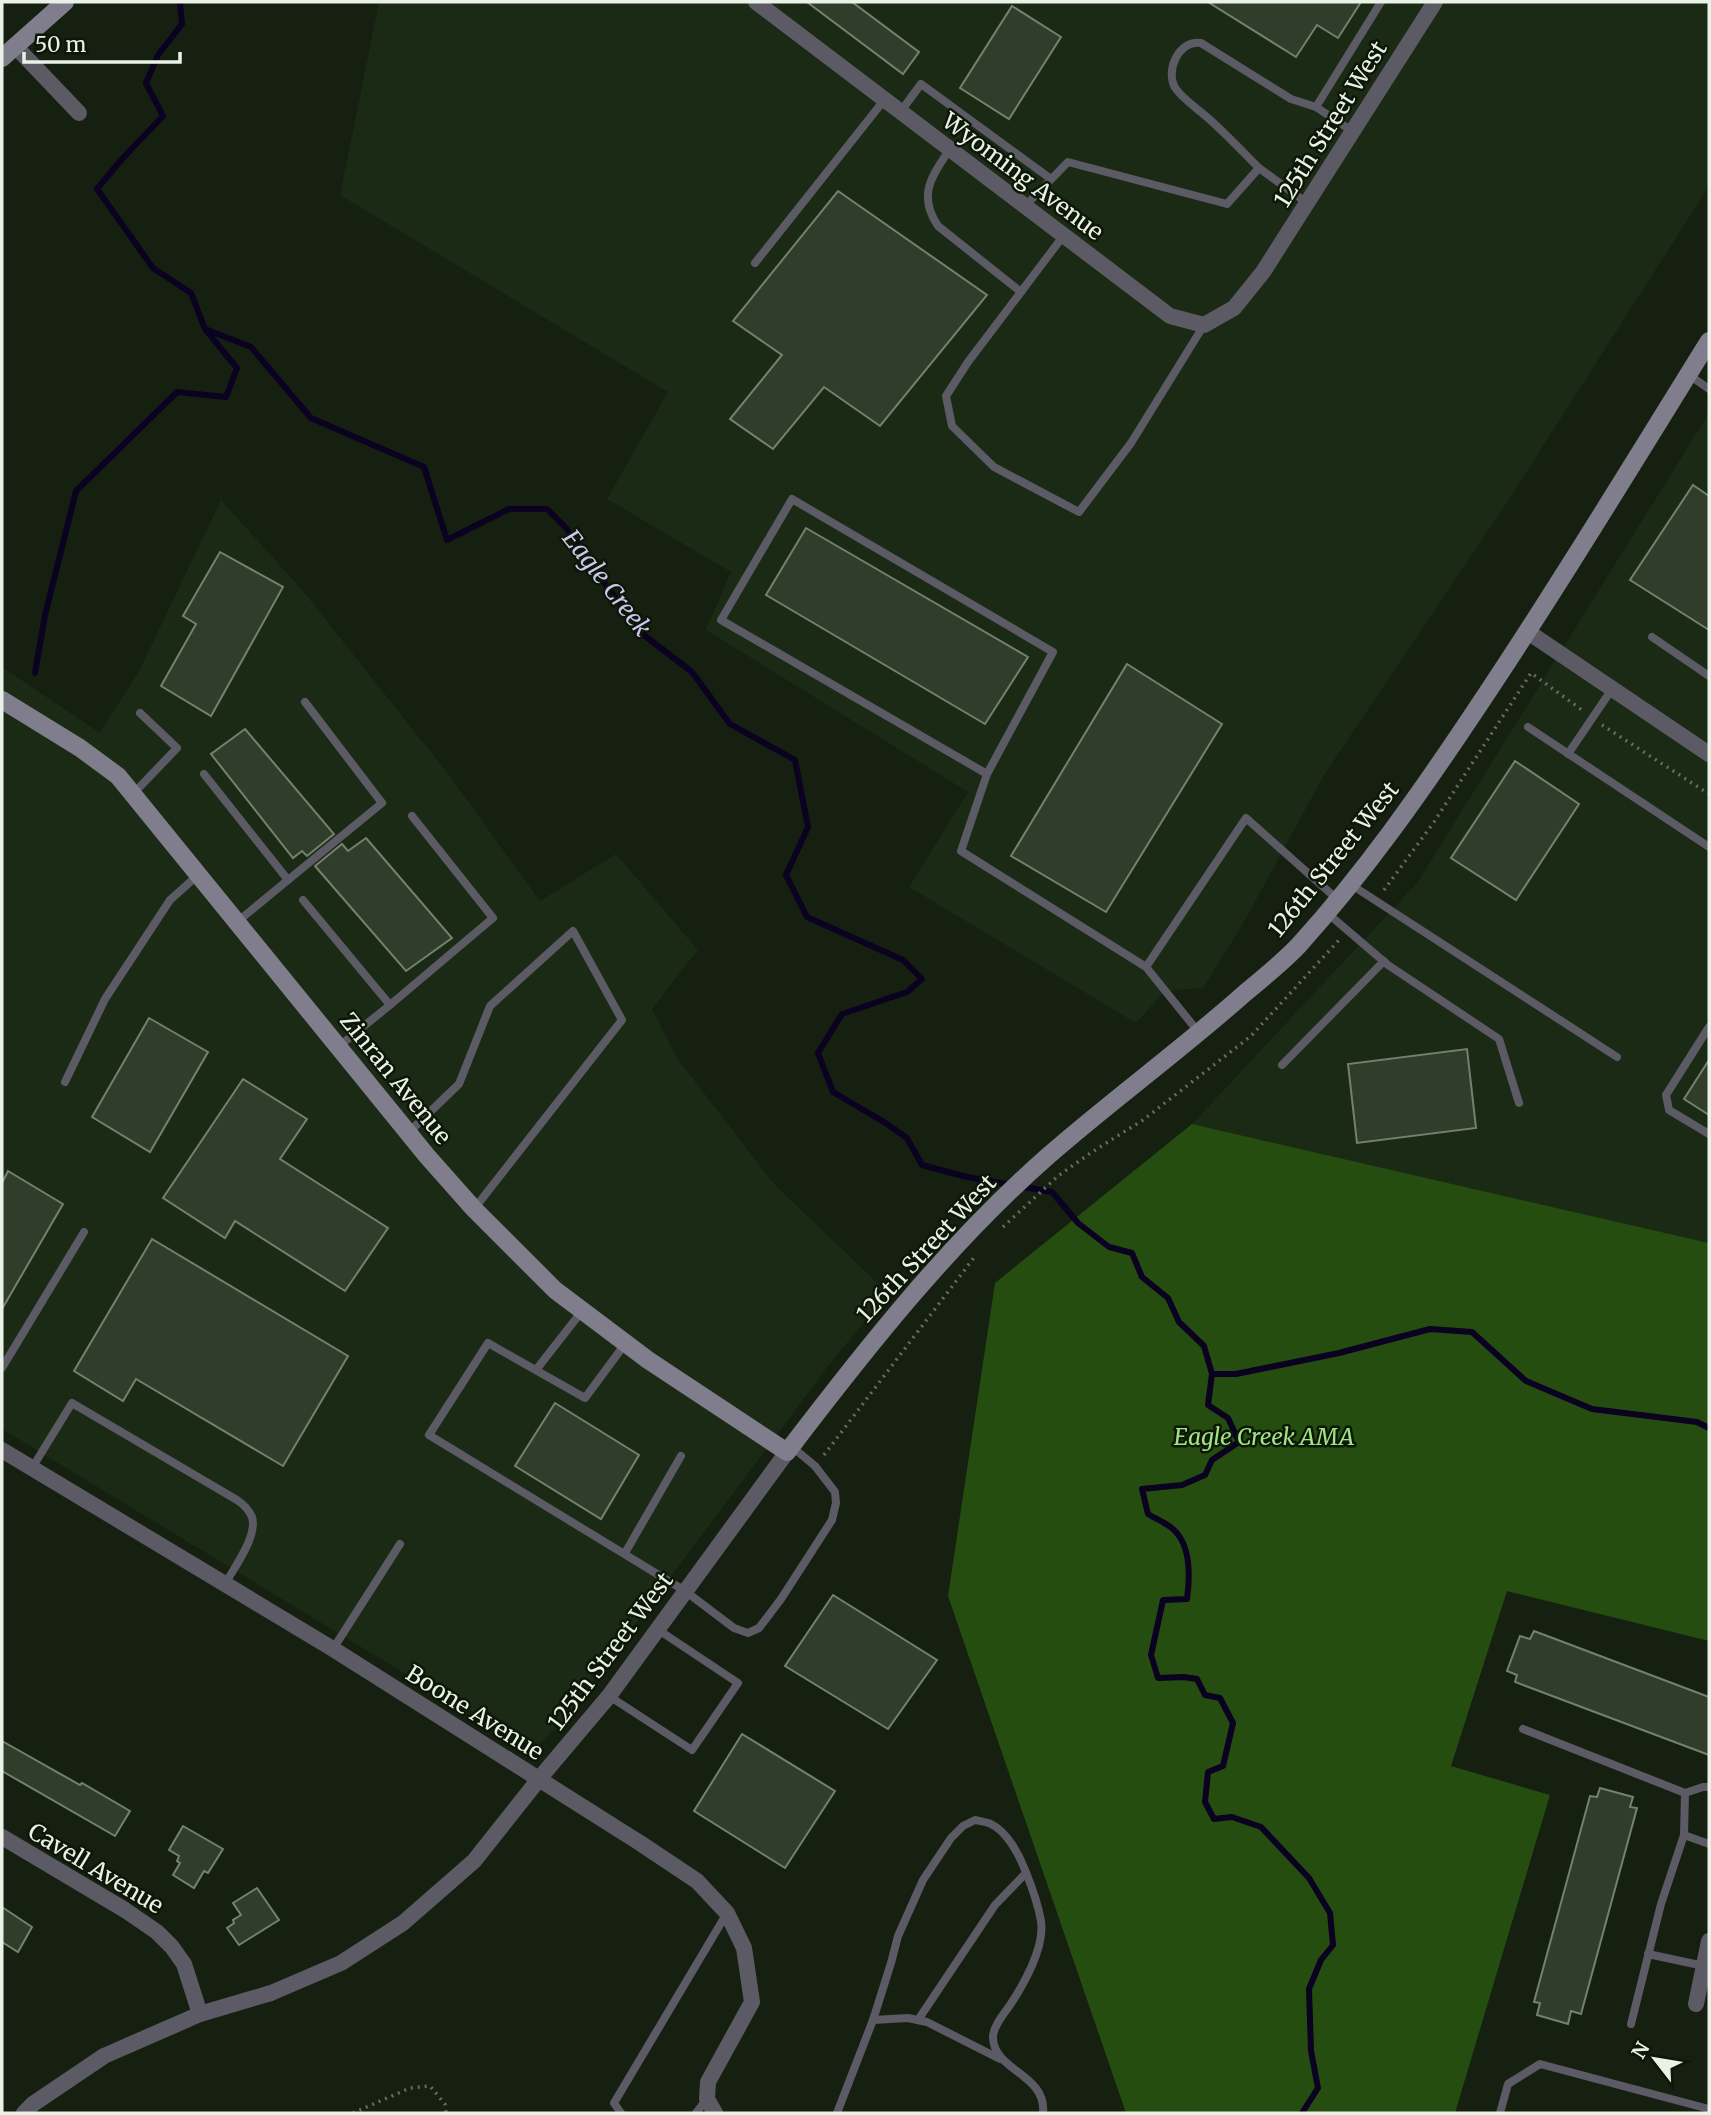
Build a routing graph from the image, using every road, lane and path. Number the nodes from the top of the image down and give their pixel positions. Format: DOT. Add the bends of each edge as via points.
graph roads {
  1 [pos="65,2"];
  2 [pos="755,2"];
  3 [pos="1381,2"];
  4 [pos="1435,2"];
  5 [pos="8,52"];
  6 [pos="885,99"];
  7 [pos="1316,107"];
  8 [pos="901,111"];
  9 [pos="79,113"];
  10 [pos="1352,131"];
  11 [pos="950,149"];
  12 [pos="1259,167"];
  13 [pos="1051,179"];
  14 [pos="1307,202"];
  15 [pos="1026,205"];
  16 [pos="1064,235"];
  17 [pos="755,263"];
  18 [pos="1021,292"];
  19 [pos="1204,325"];
  20 [pos="1709,341"];
  21 [pos="1688,374"];
  22 [pos="1709,389"];
  23 [pos="1528,632"];
  24 [pos="1651,637"];
  25 [pos="1709,676"];
  26 [pos="1612,689"];
  27 [pos="305,702"];
  28 [pos="3,706"];
  29 [pos="140,713"];
  30 [pos="1592,718"];
  31 [pos="1528,727"];
  32 [pos="1568,754"];
  33 [pos="1709,754"];
  34 [pos="204,774"];
  35 [pos="987,774"];
  36 [pos="133,794"];
  37 [pos="1709,794"];
  38 [pos="412,816"];
  39 [pos="1709,847"];
  40 [pos="198,875"];
  41 [pos="288,880"];
  42 [pos="1350,884"];
  43 [pos="303,901"];
  44 [pos="1375,901"];
  45 [pos="1332,906"];
  46 [pos="237,922"];
  47 [pos="1348,930"];
  48 [pos="1384,961"];
  49 [pos="1146,967"];
  50 [pos="390,1005"];
  51 [pos="1709,1027"];
  52 [pos="1199,1034"];
  53 [pos="338,1047"];
  54 [pos="1617,1057"];
  55 [pos="1282,1065"];
  56 [pos="65,1082"];
  57 [pos="1519,1103"];
  58 [pos="408,1133"];
  59 [pos="1709,1134"];
  60 [pos="474,1209"];
  61 [pos="1003,1228"];
  62 [pos="84,1232"];
  63 [pos="976,1255"];
  64 [pos="582,1311"];
  65 [pos="626,1344"];
  66 [pos="2,1368"];
  67 [pos="536,1370"];
  68 [pos="790,1449"];
  69 [pos="2,1450"];
  70 [pos="681,1456"];
  71 [pos="816,1466"];
  72 [pos="32,1468"];
  73 [pos="400,1544"];
  74 [pos="625,1553"];
  75 [pos="225,1584"];
  76 [pos="685,1591"];
  77 [pos="657,1629"];
  78 [pos="333,1649"];
  79 [pos="609,1696"];
  80 [pos="1523,1729"];
  81 [pos="539,1779"];
  82 [pos="1709,1787"];
  83 [pos="1685,1793"];
  84 [pos="1684,1835"];
  85 [pos="2,1838"];
  86 [pos="1709,1844"];
  87 [pos="1026,1872"];
  88 [pos="727,1913"];
  89 [pos="1709,1941"];
  90 [pos="1648,1954"];
  91 [pos="1706,1967"];
  92 [pos="1696,2004"];
  93 [pos="200,2014"];
  94 [pos="873,2020"];
  95 [pos="918,2020"];
  96 [pos="1631,2024"];
  97 [pos="1001,2059"];
  98 [pos="711,2106"];
  99 [pos="1709,2109"];
  100 [pos="24,2113"];
  101 [pos="353,2113"];
  102 [pos="446,2113"];
  103 [pos="621,2113"];
  104 [pos="695,2113"];
  105 [pos="837,2113"];
  106 [pos="1043,2113"];
  107 [pos="1500,2113"];
  1 -- 5 [label="street"];
  2 -- 6 [label="street, Wyoming Avenue"];
  3 -- 7 [label="lane"];
  4 -- 10 [label="street, 125th Street West"];
  5 -- 9 [label="street"];
  6 -- 8 [label="street, Wyoming Avenue"];
  6 -- 17 [label="lane"];
  7 -- 10 [label="lane"];
  7 -- 12 [label="lane" via="1290,99 1201,43 1187,45 1171,69 1171,82"];
  8 -- 11 [label="street, Wyoming Avenue"];
  8 -- 13 [label="lane" via="920,84"];
  10 -- 14 [label="street, 125th Street West"];
  11 -- 15 [label="street, Wyoming Avenue"];
  11 -- 18 [label="lane" via="931,178 929,213 938,226"];
  12 -- 13 [label="lane" via="1227,204 1068,162"];
  12 -- 14 [label="lane"];
  13 -- 15 [label="lane"];
  14 -- 19 [label="street, 125th Street West" via="1234,308"];
  15 -- 16 [label="street, Wyoming Avenue"];
  16 -- 18 [label="lane"];
  16 -- 19 [label="street, Wyoming Avenue" via="1170,316"];
  18 -- 19 [label="lane" via="946,396 952,426 994,467 1079,512 1131,443"];
  20 -- 21 [label="street, 126th Street West"];
  21 -- 22 [label="lane"];
  21 -- 23 [label="street, 126th Street West"];
  23 -- 26 [label="street"];
  23 -- 42 [label="street, 126th Street West" via="1435,771"];
  24 -- 25 [label="lane"];
  26 -- 30 [label="lane"];
  26 -- 33 [label="street"];
  27 -- 41 [label="lane" via="382,803"];
  28 -- 36 [label="street, Zinran Avenue" via="80,748 118,776"];
  29 -- 36 [label="lane" via="177,748"];
  30 -- 32 [label="lane"];
  30 -- 37 [label="path"];
  30 -- 44 [label="path" via="1531,673 1434,822"];
  31 -- 32 [label="lane"];
  32 -- 39 [label="lane"];
  34 -- 41 [label="lane"];
  35 -- 35 [label="lane" via="721,620 792,499 1053,652"];
  35 -- 49 [label="lane" via="961,851"];
  36 -- 40 [label="street, Zinran Avenue"];
  38 -- 50 [label="lane" via="493,918"];
  40 -- 46 [label="street, Zinran Avenue"];
  40 -- 56 [label="lane" via="170,900 112,988"];
  41 -- 46 [label="lane"];
  42 -- 44 [label="lane"];
  42 -- 45 [label="street, 126th Street West"];
  43 -- 50 [label="lane"];
  44 -- 54 [label="lane"];
  45 -- 47 [label="lane"];
  45 -- 49 [label="lane" via="1246,818"];
  45 -- 52 [label="street, 126th Street West" via="1297,947"];
  46 -- 53 [label="street, Zinran Avenue"];
  47 -- 48 [label="lane"];
  47 -- 61 [label="path" via="1251,1036 1143,1120 1058,1177"];
  48 -- 55 [label="lane"];
  48 -- 57 [label="lane" via="1499,1039"];
  49 -- 52 [label="lane"];
  50 -- 53 [label="lane"];
  51 -- 59 [label="lane" via="1666,1095 1669,1110"];
  52 -- 68 [label="street, 126th Street West" via="1047,1157 972,1228 886,1324"];
  53 -- 58 [label="street, Zinran Avenue"];
  58 -- 60 [label="street, Zinran Avenue"];
  58 -- 60 [label="lane" via="459,1084 490,1006 573,931 622,1020"];
  60 -- 64 [label="street, Zinran Avenue"];
  62 -- 66 [label="lane"];
  63 -- 71 [label="path"];
  64 -- 65 [label="street, Zinran Avenue"];
  64 -- 67 [label="lane"];
  65 -- 67 [label="lane" via="585,1398"];
  65 -- 68 [label="street, Zinran Avenue"];
  67 -- 74 [label="lane" via="488,1343 429,1435"];
  68 -- 71 [label="lane"];
  68 -- 76 [label="street, 125th Street West"];
  69 -- 72 [label="street, Boone Avenue"];
  70 -- 74 [label="lane"];
  71 -- 76 [label="lane" via="835,1492 832,1520 759,1628 748,1633 734,1628"];
  72 -- 75 [label="street, Boone Avenue"];
  72 -- 75 [label="lane" via="72,1403 221,1490 252,1517 250,1538"];
  73 -- 78 [label="lane"];
  74 -- 76 [label="lane"];
  75 -- 78 [label="street, Boone Avenue"];
  76 -- 77 [label="street, 125th Street West"];
  77 -- 79 [label="street, 125th Street West"];
  77 -- 79 [label="lane" via="738,1683 692,1750"];
  78 -- 81 [label="street, Boone Avenue"];
  79 -- 81 [label="street, 125th Street West"];
  80 -- 83 [label="lane"];
  81 -- 88 [label="street, Boone Avenue" via="697,1881"];
  81 -- 93 [label="street, 125th Street West" via="474,1861 402,1923 341,1964 271,1993"];
  82 -- 83 [label="lane"];
  83 -- 84 [label="lane"];
  84 -- 86 [label="lane"];
  84 -- 90 [label="lane"];
  85 -- 93 [label="street, Cavell Avenue" via="157,1932 184,1964"];
  87 -- 94 [label="lane" via="1008,1839 992,1824 975,1820 963,1826 923,1880 898,1936"];
  87 -- 95 [label="lane" via="995,1905"];
  87 -- 97 [label="lane" via="1042,1924 1037,1953 1020,1991 992,2035"];
  88 -- 98 [label="street, Boone Avenue" via="744,1948 752,2002 708,2082"];
  88 -- 103 [label="lane" via="614,2103"];
  89 -- 91 [label="street"];
  90 -- 91 [label="lane"];
  90 -- 96 [label="lane"];
  91 -- 92 [label="street"];
  93 -- 100 [label="street, 125th Street West" via="104,2056"];
  94 -- 95 [label="lane"];
  94 -- 105 [label="lane"];
  95 -- 97 [label="lane"];
  97 -- 106 [label="lane" via="1033,2085 1044,2102"];
  98 -- 104 [label="lane"];
  99 -- 107 [label="lane" via="1540,2064 1508,2084"];
  101 -- 102 [label="path" via="410,2088 430,2086 445,2104"];
}
